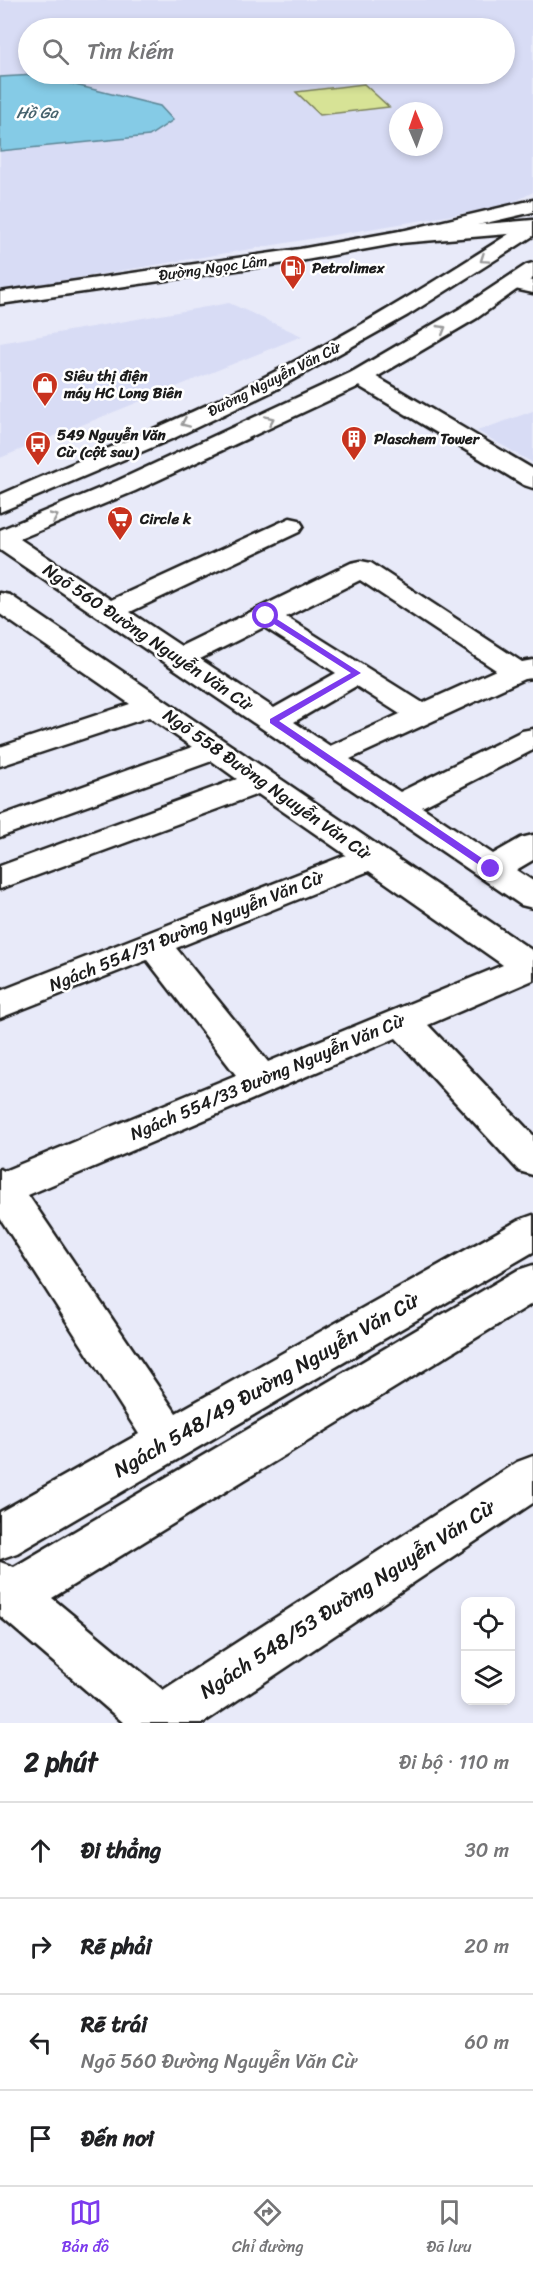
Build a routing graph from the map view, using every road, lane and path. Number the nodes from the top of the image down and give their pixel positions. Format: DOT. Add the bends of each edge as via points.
graph roads {
  1 [pos="533,206"];
  2 [pos="533,226"];
  3 [pos="400,237"];
  4 [pos="533,269"];
  5 [pos="523,285"];
  6 [pos="0,298"];
  7 [pos="360,377"];
  8 [pos="533,480"];
  9 [pos="0,504"];
  10 [pos="290,526"];
  11 [pos="1,539"];
  12 [pos="0,600"];
  13 [pos="110,611"];
  14 [pos="266,616"];
  15 [pos="180,658"];
  16 [pos="525,670"];
  17 [pos="357,673"];
  18 [pos="153,706"];
  19 [pos="422,715"];
  20 [pos="273,721"];
  21 [pos="533,738"];
  22 [pos="216,749"];
  23 [pos="0,757"];
  24 [pos="328,758"];
  25 [pos="262,781"];
  26 [pos="398,806"];
  27 [pos="0,827"];
  28 [pos="533,846"];
  29 [pos="372,857"];
  30 [pos="491,869"];
  31 [pos="0,878"];
  32 [pos="533,897"];
  33 [pos="154,944"];
  34 [pos="532,967"];
  35 [pos="0,1005"];
  36 [pos="402,1021"];
  37 [pos="261,1080"];
  38 [pos="533,1160"];
  39 [pos="2,1187"];
  40 [pos="533,1233"];
  41 [pos="484,1260"];
  42 [pos="527,1295"];
  43 [pos="169,1441"];
  44 [pos="533,1477"];
  45 [pos="0,1537"];
  46 [pos="6,1590"];
  47 [pos="162,1722"];
  1 -- 3 [label="street"];
  2 -- 3 [label="street, Đường Ngọc Lâm"];
  2 -- 9 [label="street, Đường Nguyễn Văn Cừ, one-way" via="417,301 262,388"];
  3 -- 6 [label="street, Đường Ngọc Lâm"];
  4 -- 5 [label="street, Đường Nguyễn Văn Cừ"];
  7 -- 5 [label="street, Đường Nguyễn Văn Cừ, one-way"];
  7 -- 8 [label="street"];
  11 -- 7 [label="street, Đường Nguyễn Văn Cừ, one-way" via="126,486"];
  10 -- 13 [label="street"];
  11 -- 13 [label="street, Ngõ 560 Đường Nguyễn Văn Cừ"];
  12 -- 18 [label="street, Ngõ 558 Đường Nguyễn Văn Cừ"];
  13 -- 15 [label="street, Ngõ 560 Đường Nguyễn Văn Cừ"];
  14 -- 15 [label="street"];
  14 -- 16 [label="street" via="361,569"];
  14 -- 17 [label="street"];
  15 -- 20 [label="street, Ngõ 560 Đường Nguyễn Văn Cừ"];
  16 -- 19 [label="street"];
  17 -- 19 [label="street"];
  17 -- 20 [label="street"];
  18 -- 22 [label="street, Ngõ 558 Đường Nguyễn Văn Cừ"];
  18 -- 23 [label="street"];
  19 -- 24 [label="street"];
  20 -- 24 [label="street, Ngõ 560 Đường Nguyễn Văn Cừ"];
  21 -- 26 [label="street"];
  22 -- 25 [label="street, Ngõ 558 Đường Nguyễn Văn Cừ"];
  22 -- 27 [label="street"];
  24 -- 26 [label="street, Ngõ 560 Đường Nguyễn Văn Cừ"];
  25 -- 29 [label="street, Ngõ 558 Đường Nguyễn Văn Cừ"];
  25 -- 31 [label="street"];
  26 -- 30 [label="street, Ngõ 560 Đường Nguyễn Văn Cừ"];
  28 -- 30 [label="street"];
  29 -- 33 [label="street, Ngách 554/31 Đường Nguyễn Văn Cừ"];
  29 -- 34 [label="street, Ngõ 558 Đường Nguyễn Văn Cừ"];
  30 -- 32 [label="street, Ngõ 560 Đường Nguyễn Văn Cừ"];
  33 -- 35 [label="street, Ngách 554/31 Đường Nguyễn Văn Cừ"];
  33 -- 37 [label="street"];
  34 -- 36 [label="street, Ngách 554/33 Đường Nguyễn Văn Cừ"];
  36 -- 37 [label="street, Ngách 554/33 Đường Nguyễn Văn Cừ"];
  36 -- 38 [label="street"];
  37 -- 39 [label="street, Ngách 554/33 Đường Nguyễn Văn Cừ"];
  39 -- 43 [label="street"];
  40 -- 41 [label="street, Ngách 548/49 Đường Nguyễn Văn Cừ"];
  41 -- 42 [label="street"];
  41 -- 43 [label="street, Ngách 548/49 Đường Nguyễn Văn Cừ"];
  42 -- 46 [label="street"];
  43 -- 45 [label="street, Ngách 548/49 Đường Nguyễn Văn Cừ"];
  44 -- 47 [label="street, Ngách 548/53 Đường Nguyễn Văn Cừ"];
  46 -- 47 [label="street"];
}
